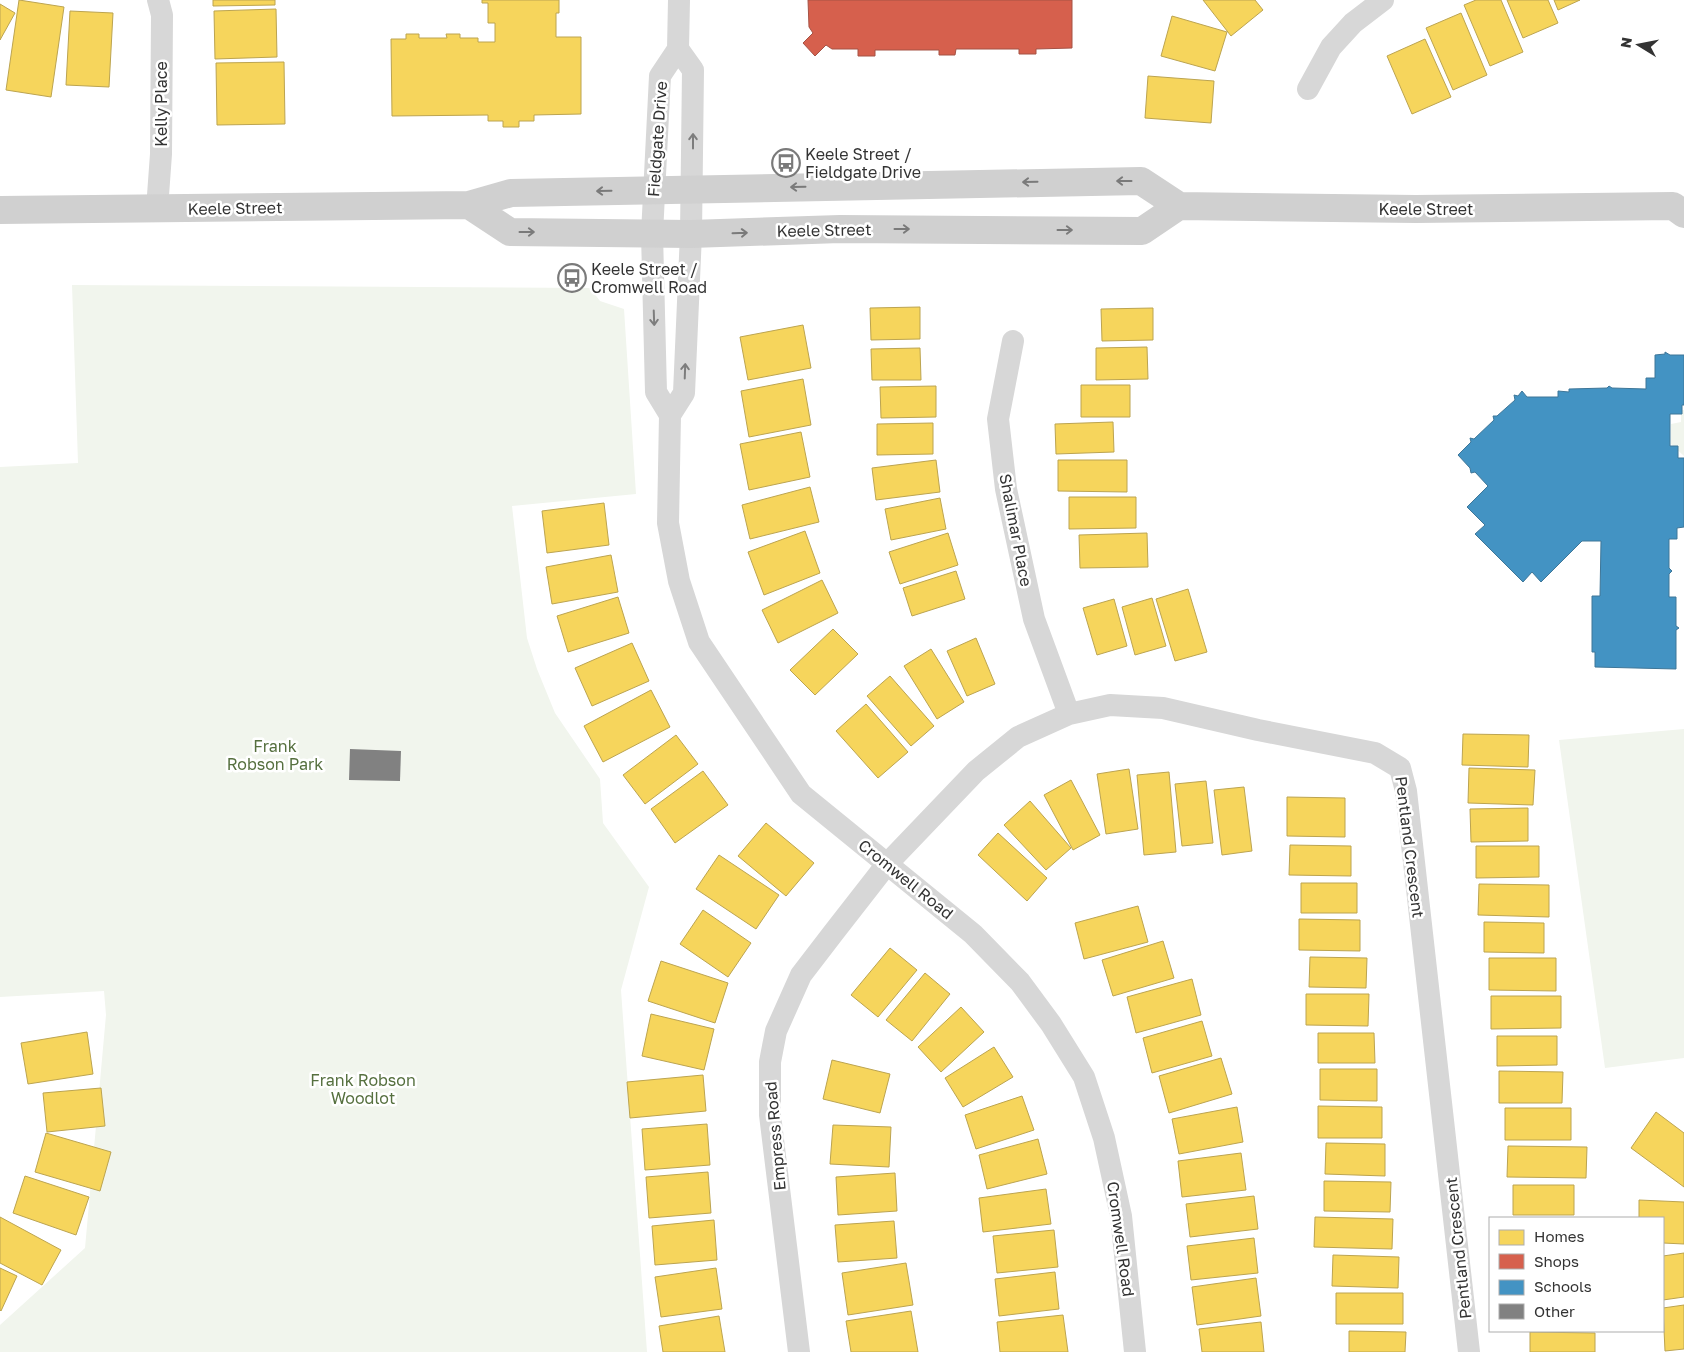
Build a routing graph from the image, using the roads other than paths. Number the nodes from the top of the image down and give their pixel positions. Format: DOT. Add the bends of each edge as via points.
graph roads {
  1 [pos="158,0"];
  2 [pos="679,0"];
  3 [pos="1383,0"];
  4 [pos="678,49"];
  5 [pos="1308,88"];
  6 [pos="653,190"];
  7 [pos="692,190"];
  8 [pos="469,205"];
  9 [pos="1179,206"];
  10 [pos="1680,206"];
  11 [pos="157,209"];
  12 [pos="0,210"];
  13 [pos="652,234"];
  14 [pos="691,234"];
  15 [pos="1013,340"];
  16 [pos="670,415"];
  17 [pos="1069,714"];
  18 [pos="887,864"];
  19 [pos="799,1352"];
  20 [pos="1135,1352"];
  21 [pos="1469,1352"];
  1 -- 11 [label="street, Kelly Place" via="162,15 161,154"];
  2 -- 4 [label="street"];
  3 -- 5 [label="street" via="1353,23 1331,47"];
  4 -- 6 [label="street, Fieldgate Drive" via="660,76"];
  7 -- 4 [label="street, Fieldgate Drive, one-way" via="693,70"];
  6 -- 7 [label="main road, Keele Street"];
  6 -- 8 [label="main road, Keele Street, one-way" via="511,193"];
  6 -- 13 [label="street, Fieldgate Drive"];
  9 -- 7 [label="main road, Keele Street, one-way" via="1141,180"];
  7 -- 14 [label="street, Fieldgate Drive"];
  8 -- 11 [label="main road, Keele Street"];
  8 -- 13 [label="main road, Keele Street, one-way" via="510,232"];
  9 -- 10 [label="main road, Keele Street" via="1416,209"];
  14 -- 9 [label="main road, Keele Street, one-way" via="840,229 1142,231"];
  11 -- 12 [label="main road, Keele Street"];
  13 -- 14 [label="main road, Keele Street"];
  13 -- 16 [label="street, one-way" via="656,392"];
  16 -- 14 [label="street, one-way" via="684,393"];
  15 -- 17 [label="street, Shalimar Place" via="998,419 1006,489 1034,619"];
  16 -- 18 [label="street, Cromwell Road" via="668,523 679,582 699,642 801,794"];
  17 -- 18 [label="street, Pentland Crescent" via="1018,737 983,765"];
  17 -- 21 [label="street, Pentland Crescent" via="1110,705 1162,708 1374,753 1400,768 1406,791"];
  18 -- 19 [label="street, Empress Road" via="801,976 776,1031 770,1062 770,1115"];
  18 -- 20 [label="street, Cromwell Road" via="972,934 1020,982 1084,1077 1104,1138 1121,1216"];
}
